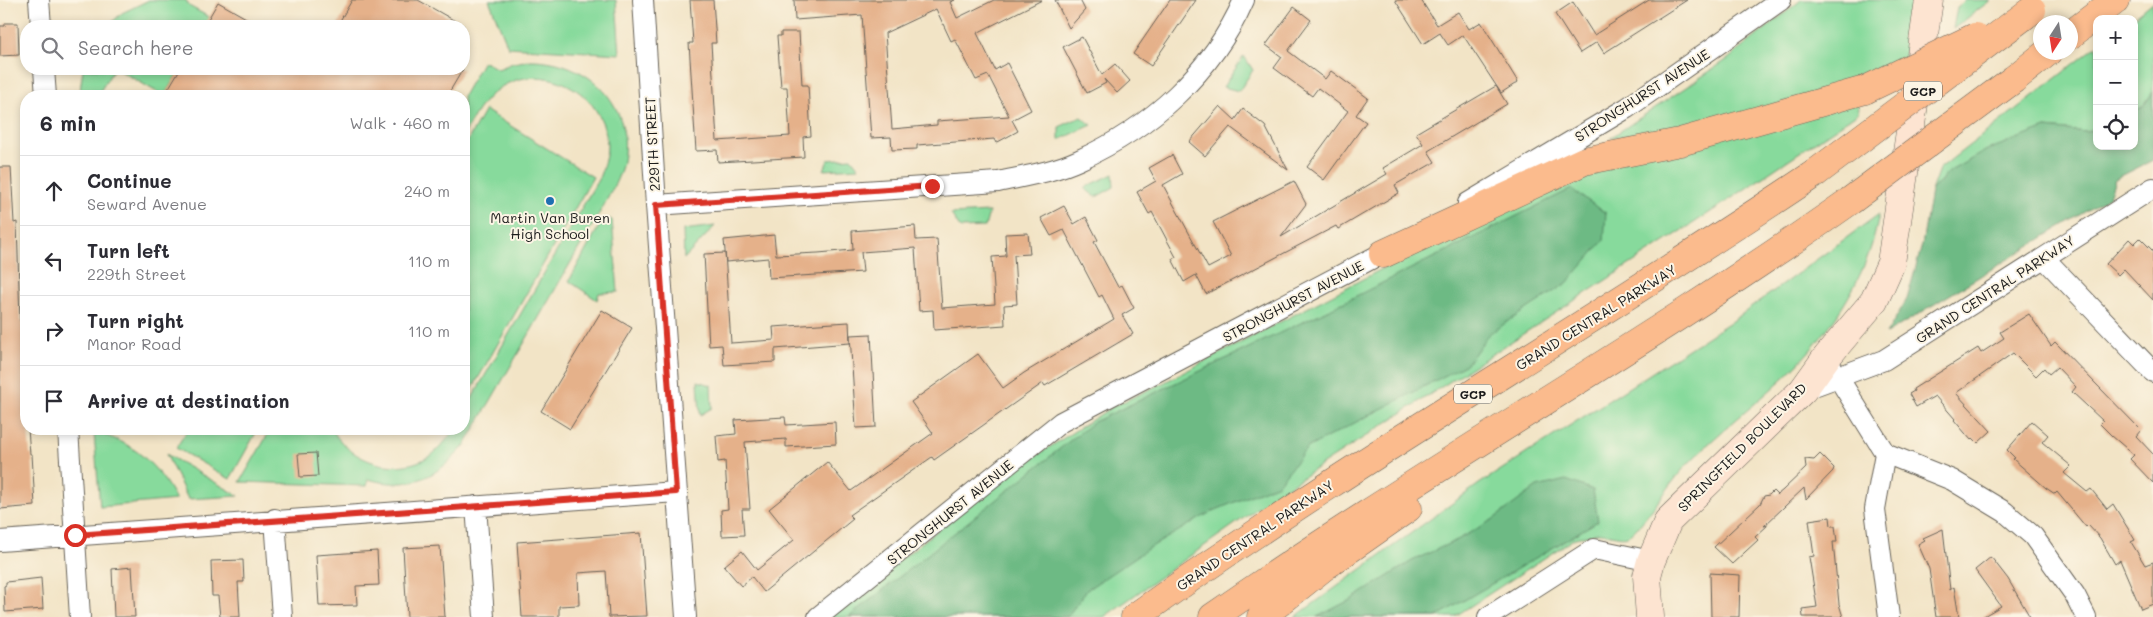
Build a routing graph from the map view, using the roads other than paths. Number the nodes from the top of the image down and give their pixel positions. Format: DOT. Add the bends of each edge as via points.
graph roads {
  1 [pos="39,0"];
  2 [pos="643,0"];
  3 [pos="1244,0"];
  4 [pos="1781,0"];
  5 [pos="1929,0"];
  6 [pos="2116,0"];
  7 [pos="2039,5"];
  8 [pos="41,20"];
  9 [pos="2078,29"];
  10 [pos="2038,60"];
  11 [pos="44,75"];
  12 [pos="46,90"];
  13 [pos="2153,188"];
  14 [pos="656,205"];
  15 [pos="1382,254"];
  16 [pos="2044,258"];
  17 [pos="1685,312"];
  18 [pos="1832,367"];
  19 [pos="2153,372"];
  20 [pos="68,435"];
  21 [pos="1885,453"];
  22 [pos="676,492"];
  23 [pos="476,506"];
  24 [pos="275,519"];
  25 [pos="75,535"];
  26 [pos="0,541"];
  27 [pos="1650,561"];
  28 [pos="80,617"];
  29 [pos="282,617"];
  30 [pos="484,617"];
  31 [pos="686,617"];
  32 [pos="818,617"];
  33 [pos="1135,617"];
  34 [pos="1213,617"];
  35 [pos="1260,617"];
  36 [pos="1488,617"];
  37 [pos="1650,617"];
  38 [pos="1889,617"];
  39 [pos="2086,617"];
  1 -- 8 [label="street"];
  2 -- 14 [label="street, 229TH STREET"];
  3 -- 14 [label="street" via="1224,37 1196,75 1159,111 1126,136 1078,160 1044,172 998,182"];
  4 -- 15 [label="street, STRONGHURST AVENUE" via="1627,108"];
  5 -- 18 [label="main road, SPRINGFIELD BOULEVARD" via="1891,263 1874,301"];
  6 -- 9 [label="highway"];
  7 -- 15 [label="highway, bridge" via="1865,90 1680,142 1584,161"];
  7 -- 33 [label="highway, GRAND CENTRAL PARKWAY / GCP, bridge" via="1814,174 1660,277 1351,470"];
  10 -- 17 [label="highway, bridge" via="1850,201"];
  11 -- 12 [label="street"];
  13 -- 16 [label="street, GRAND CENTRAL PARKWAY"];
  14 -- 22 [label="street, 229TH STREET"];
  15 -- 32 [label="street, STRONGHURST AVENUE" via="1061,422"];
  16 -- 18 [label="street, GRAND CENTRAL PARKWAY" via="1884,360"];
  16 -- 19 [label="street"];
  17 -- 34 [label="highway" via="1373,509"];
  17 -- 35 [label="highway" via="1325,566"];
  18 -- 21 [label="street"];
  18 -- 27 [label="main road, SPRINGFIELD BOULEVARD" via="1803,390 1668,521"];
  20 -- 25 [label="street"];
  21 -- 38 [label="street" via="1875,509"];
  21 -- 39 [label="street" via="1952,480 2005,512 2033,536 2075,595"];
  22 -- 23 [label="street"];
  22 -- 31 [label="street, 229TH STREET"];
  23 -- 24 [label="street"];
  23 -- 30 [label="street"];
  24 -- 25 [label="street"];
  24 -- 29 [label="street"];
  25 -- 26 [label="street"];
  25 -- 28 [label="street"];
  27 -- 36 [label="street" via="1594,549"];
  27 -- 37 [label="main road, SPRINGFIELD BOULEVARD" via="1647,576"];
}
